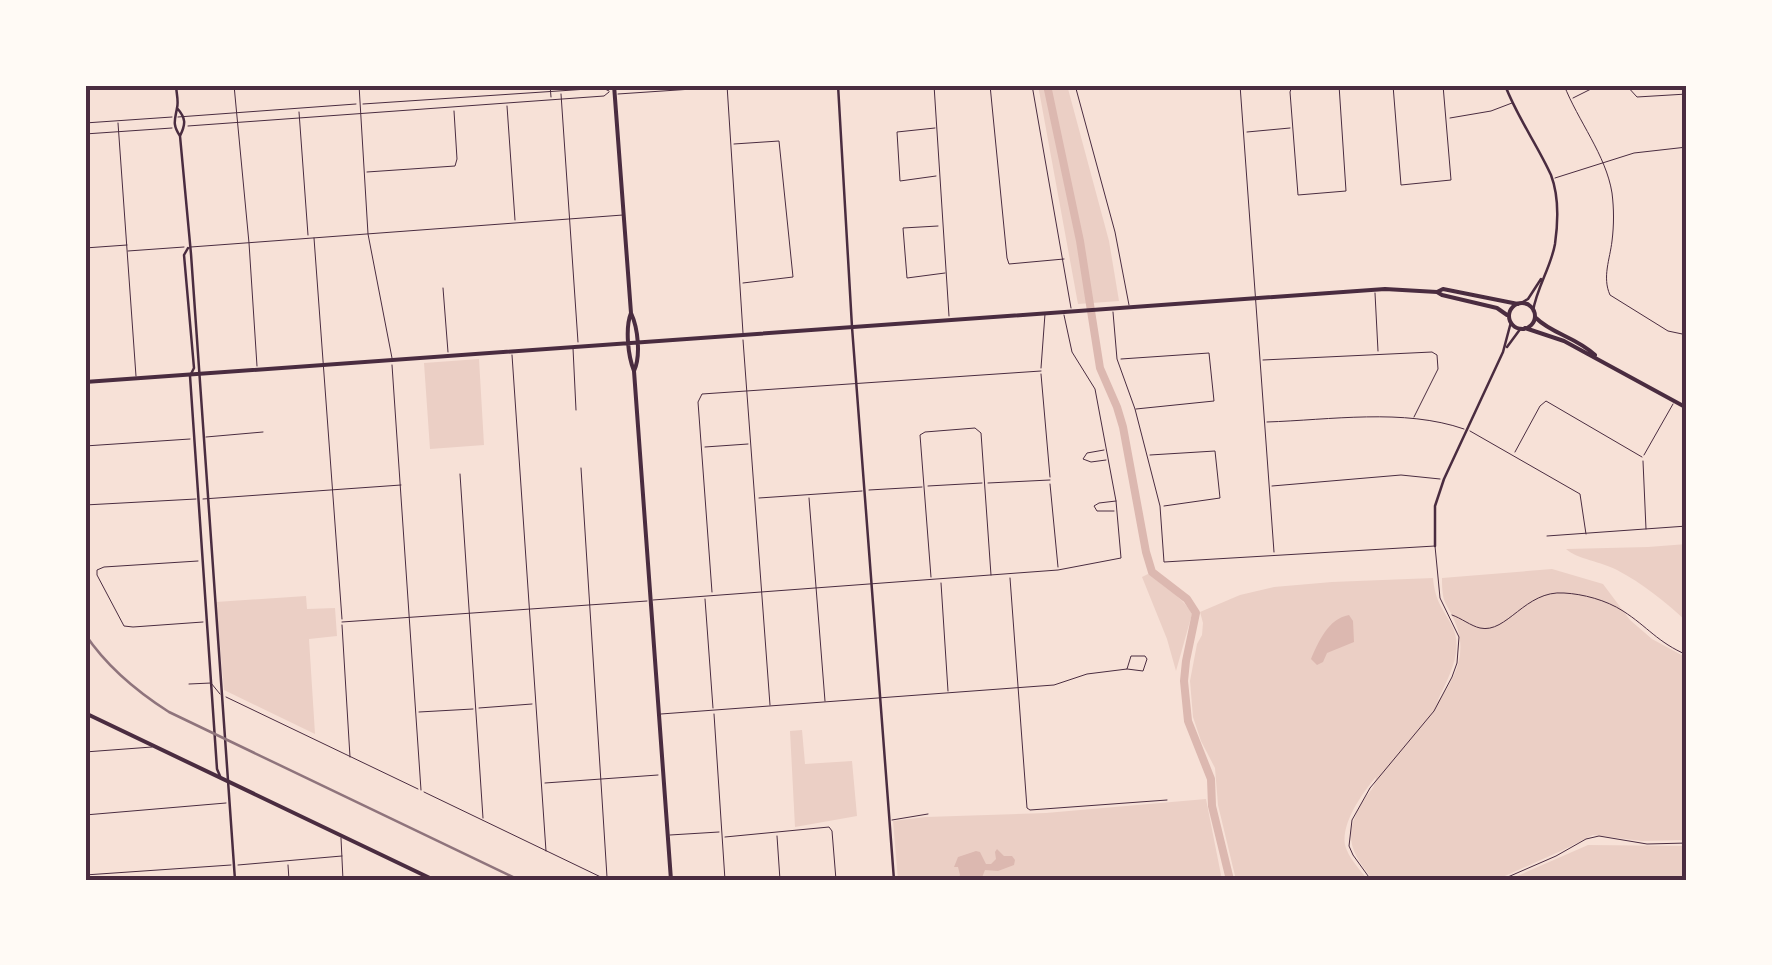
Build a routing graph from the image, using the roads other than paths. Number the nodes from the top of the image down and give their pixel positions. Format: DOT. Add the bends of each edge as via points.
graph roads {
  1 [pos="176,85"];
  2 [pos="234,85"];
  3 [pos="359,85"];
  4 [pos="550,85"];
  5 [pos="752,85"];
  6 [pos="838,85"];
  7 [pos="934,85"];
  8 [pos="990,85"];
  9 [pos="1032,85"];
  10 [pos="1075,85"];
  11 [pos="1240,85"];
  12 [pos="1322,85"];
  13 [pos="1338,85"];
  14 [pos="1393,85"];
  15 [pos="1443,85"];
  16 [pos="1505,85"];
  17 [pos="1564,85"];
  18 [pos="1599,85"];
  19 [pos="1626,85"];
  20 [pos="727,86"];
  21 [pos="613,90"];
  22 [pos="561,91"];
  23 [pos="551,92"];
  24 [pos="496,93"];
  25 [pos="506,94"];
  26 [pos="1687,94"];
  27 [pos="453,98"];
  28 [pos="1570,99"];
  29 [pos="552,100"];
  30 [pos="561,100"];
  31 [pos="507,103"];
  32 [pos="1512,103"];
  33 [pos="360,104"];
  34 [pos="496,104"];
  35 [pos="178,108"];
  36 [pos="454,108"];
  37 [pos="299,109"];
  38 [pos="236,113"];
  39 [pos="361,113"];
  40 [pos="184,116"];
  41 [pos="174,117"];
  42 [pos="300,118"];
  43 [pos="1447,118"];
  44 [pos="118,121"];
  45 [pos="239,122"];
  46 [pos="85,123"];
  47 [pos="185,127"];
  48 [pos="174,128"];
  49 [pos="936,128"];
  50 [pos="1293,128"];
  51 [pos="119,131"];
  52 [pos="1243,132"];
  53 [pos="85,134"];
  54 [pos="180,136"];
  55 [pos="730,144"];
  56 [pos="1687,147"];
  57 [pos="1603,163"];
  58 [pos="364,172"];
  59 [pos="939,176"];
  60 [pos="1552,179"];
  61 [pos="624,215"];
  62 [pos="570,219"];
  63 [pos="515,223"];
  64 [pos="942,225"];
  65 [pos="368,234"];
  66 [pos="309,238"];
  67 [pos="314,238"];
  68 [pos="249,243"];
  69 [pos="127,245"];
  70 [pos="189,247"];
  71 [pos="85,248"];
  72 [pos="128,251"];
  73 [pos="1064,259"];
  74 [pos="946,273"];
  75 [pos="1542,278"];
  76 [pos="740,283"];
  77 [pos="443,288"];
  78 [pos="1375,290"];
  79 [pos="1437,292"];
  80 [pos="1254,297"];
  81 [pos="1520,303"];
  82 [pos="1129,307"];
  83 [pos="1112,308"];
  84 [pos="1074,310"];
  85 [pos="1064,312"];
  86 [pos="632,313"];
  87 [pos="1045,313"];
  88 [pos="1534,313"];
  89 [pos="949,320"];
  90 [pos="1510,320"];
  91 [pos="852,326"];
  92 [pos="1523,328"];
  93 [pos="743,334"];
  94 [pos="1687,335"];
  95 [pos="630,342"];
  96 [pos="637,342"];
  97 [pos="576,346"];
  98 [pos="511,351"];
  99 [pos="1503,352"];
  100 [pos="448,355"];
  101 [pos="1378,355"];
  102 [pos="1598,358"];
  103 [pos="1118,359"];
  104 [pos="392,360"];
  105 [pos="1260,360"];
  106 [pos="324,365"];
  107 [pos="258,370"];
  108 [pos="634,371"];
  109 [pos="1041,371"];
  110 [pos="198,375"];
  111 [pos="190,376"];
  112 [pos="136,379"];
  113 [pos="85,382"];
  114 [pos="857,382"];
  115 [pos="746,390"];
  116 [pos="1675,401"];
  117 [pos="1687,408"];
  118 [pos="1134,409"];
  119 [pos="576,410"];
  120 [pos="1414,416"];
  121 [pos="1264,422"];
  122 [pos="1468,430"];
  123 [pos="263,432"];
  124 [pos="195,438"];
  125 [pos="203,438"];
  126 [pos="751,444"];
  127 [pos="85,446"];
  128 [pos="702,447"];
  129 [pos="1108,450"];
  130 [pos="1514,454"];
  131 [pos="1147,455"];
  132 [pos="1642,458"];
  133 [pos="1109,459"];
  134 [pos="581,468"];
  135 [pos="460,474"];
  136 [pos="1444,479"];
  137 [pos="1050,480"];
  138 [pos="984,483"];
  139 [pos="400,485"];
  140 [pos="924,486"];
  141 [pos="1269,486"];
  142 [pos="332,490"];
  143 [pos="866,490"];
  144 [pos="809,495"];
  145 [pos="208,498"];
  146 [pos="755,498"];
  147 [pos="199,499"];
  148 [pos="1116,501"];
  149 [pos="85,505"];
  150 [pos="1160,506"];
  151 [pos="1118,510"];
  152 [pos="1687,526"];
  153 [pos="1646,529"];
  154 [pos="1586,534"];
  155 [pos="1547,536"];
  156 [pos="1435,546"];
  157 [pos="1274,556"];
  158 [pos="203,560"];
  159 [pos="212,560"];
  160 [pos="1058,570"];
  161 [pos="1010,574"];
  162 [pos="992,576"];
  163 [pos="931,580"];
  164 [pos="941,580"];
  165 [pos="872,585"];
  166 [pos="817,588"];
  167 [pos="762,592"];
  168 [pos="705,596"];
  169 [pos="712,596"];
  170 [pos="652,600"];
  171 [pos="590,604"];
  172 [pos="530,609"];
  173 [pos="470,613"];
  174 [pos="1449,614"];
  175 [pos="409,617"];
  176 [pos="206,622"];
  177 [pos="342,622"];
  178 [pos="1687,655"];
  179 [pos="1127,669"];
  180 [pos="211,683"];
  181 [pos="189,684"];
  182 [pos="1017,688"];
  183 [pos="221,694"];
  184 [pos="948,694"];
  185 [pos="880,698"];
  186 [pos="826,701"];
  187 [pos="536,704"];
  188 [pos="770,706"];
  189 [pos="476,709"];
  190 [pos="714,710"];
  191 [pos="416,712"];
  192 [pos="85,713"];
  193 [pos="659,714"];
  194 [pos="155,746"];
  195 [pos="85,752"];
  196 [pos="350,757"];
  197 [pos="664,774"];
  198 [pos="601,778"];
  199 [pos="228,782"];
  200 [pos="542,783"];
  201 [pos="421,790"];
  202 [pos="1167,800"];
  203 [pos="229,803"];
  204 [pos="928,814"];
  205 [pos="85,815"];
  206 [pos="889,820"];
  207 [pos="484,821"];
  208 [pos="722,832"];
  209 [pos="776,833"];
  210 [pos="341,835"];
  211 [pos="668,835"];
  212 [pos="722,838"];
  213 [pos="1687,843"];
  214 [pos="546,851"];
  215 [pos="342,856"];
  216 [pos="288,861"];
  217 [pos="234,865"];
  218 [pos="85,876"];
  219 [pos="235,880"];
  220 [pos="289,880"];
  221 [pos="344,880"];
  222 [pos="434,880"];
  223 [pos="607,880"];
  224 [pos="670,880"];
  225 [pos="725,880"];
  226 [pos="780,880"];
  227 [pos="836,880"];
  228 [pos="894,880"];
  229 [pos="1371,880"];
  230 [pos="1501,880"];
  1 -- 35 [label="street"];
  2 -- 38 [label="street"];
  3 -- 33 [label="street"];
  4 -- 23 [label="street"];
  5 -- 20 [label="street"];
  6 -- 91 [label="street"];
  7 -- 49 [label="street"];
  8 -- 73 [label="street" via="1006,258 1009,264"];
  9 -- 73 [label="street"];
  10 -- 82 [label="street"];
  11 -- 52 [label="street"];
  12 -- 50 [label="street" via="1291,89"];
  13 -- 50 [label="street" via="1346,192 1298,195"];
  14 -- 43 [label="street" via="1401,185 1452,180"];
  15 -- 43 [label="street"];
  16 -- 32 [label="street"];
  17 -- 28 [label="street"];
  18 -- 28 [label="street"];
  19 -- 26 [label="street" via="1637,97"];
  20 -- 21 [label="street"];
  20 -- 55 [label="street"];
  21 -- 22 [label="street"];
  21 -- 30 [label="street"];
  21 -- 61 [label="main road"];
  22 -- 23 [label="street"];
  22 -- 30 [label="street"];
  23 -- 25 [label="street"];
  23 -- 29 [label="street"];
  24 -- 25 [label="street"];
  24 -- 27 [label="street"];
  24 -- 34 [label="street"];
  25 -- 31 [label="street"];
  27 -- 33 [label="street"];
  27 -- 36 [label="street"];
  28 -- 57 [label="street"];
  29 -- 30 [label="street"];
  29 -- 31 [label="street"];
  30 -- 62 [label="street"];
  31 -- 34 [label="street"];
  31 -- 63 [label="street"];
  32 -- 43 [label="street"];
  32 -- 60 [label="street"];
  33 -- 37 [label="street"];
  33 -- 39 [label="street"];
  34 -- 36 [label="street"];
  35 -- 40 [label="street"];
  35 -- 41 [label="street"];
  36 -- 39 [label="street"];
  36 -- 58 [label="street" via="456,166"];
  37 -- 38 [label="street"];
  37 -- 42 [label="street"];
  38 -- 40 [label="street"];
  38 -- 45 [label="street"];
  39 -- 42 [label="street"];
  39 -- 58 [label="street"];
  40 -- 41 [label="street"];
  40 -- 47 [label="street"];
  41 -- 44 [label="street"];
  41 -- 48 [label="street"];
  42 -- 45 [label="street"];
  42 -- 66 [label="street"];
  44 -- 46 [label="street"];
  44 -- 51 [label="street"];
  45 -- 47 [label="street"];
  45 -- 68 [label="street"];
  47 -- 48 [label="street"];
  47 -- 54 [label="street"];
  48 -- 51 [label="street"];
  48 -- 54 [label="street"];
  49 -- 59 [label="street"];
  49 -- 59 [label="street" via="898,132 900,182"];
  50 -- 52 [label="street"];
  51 -- 53 [label="street"];
  51 -- 69 [label="street"];
  52 -- 80 [label="street"];
  54 -- 70 [label="street"];
  55 -- 76 [label="street"];
  55 -- 76 [label="street" via="780,141 793,277"];
  56 -- 57 [label="street"];
  57 -- 60 [label="street"];
  57 -- 94 [label="street" via="1614,213 1610,295 1668,331"];
  58 -- 65 [label="street"];
  59 -- 64 [label="street"];
  60 -- 75 [label="street" via="1558,226"];
  61 -- 62 [label="street"];
  61 -- 86 [label="main road"];
  62 -- 63 [label="street"];
  62 -- 97 [label="street"];
  63 -- 65 [label="street"];
  64 -- 74 [label="street"];
  64 -- 74 [label="street" via="904,228 906,278"];
  65 -- 67 [label="street"];
  65 -- 104 [label="street"];
  66 -- 67 [label="street"];
  66 -- 68 [label="street"];
  67 -- 106 [label="street"];
  68 -- 70 [label="street"];
  68 -- 107 [label="street"];
  69 -- 71 [label="street"];
  69 -- 72 [label="street"];
  70 -- 72 [label="street"];
  70 -- 110 [label="street"];
  70 -- 111 [label="street" via="184,255"];
  72 -- 112 [label="street"];
  73 -- 84 [label="street"];
  74 -- 89 [label="street"];
  75 -- 81 [label="street"];
  75 -- 88 [label="street"];
  76 -- 93 [label="street"];
  77 -- 100 [label="street"];
  78 -- 79 [label="main road"];
  78 -- 80 [label="main road"];
  78 -- 101 [label="street"];
  79 -- 81 [label="main road"];
  79 -- 90 [label="main road" via="1496,308"];
  80 -- 82 [label="main road"];
  80 -- 105 [label="street"];
  81 -- 88 [label="main road"];
  81 -- 90 [label="main road"];
  82 -- 83 [label="main road"];
  83 -- 84 [label="main road"];
  83 -- 103 [label="street"];
  84 -- 85 [label="main road"];
  85 -- 87 [label="main road"];
  85 -- 129 [label="street" via="1072,352 1095,388"];
  86 -- 95 [label="main road"];
  86 -- 96 [label="main road"];
  87 -- 89 [label="main road"];
  87 -- 109 [label="street"];
  88 -- 92 [label="main road"];
  88 -- 102 [label="main road"];
  89 -- 91 [label="main road"];
  90 -- 92 [label="main road"];
  90 -- 99 [label="street"];
  91 -- 93 [label="main road"];
  91 -- 114 [label="street"];
  92 -- 99 [label="street"];
  92 -- 102 [label="main road"];
  93 -- 96 [label="main road"];
  93 -- 115 [label="street"];
  95 -- 96 [label="main road"];
  95 -- 97 [label="main road"];
  95 -- 108 [label="main road"];
  96 -- 108 [label="main road"];
  97 -- 98 [label="main road"];
  97 -- 119 [label="street"];
  98 -- 100 [label="main road"];
  98 -- 172 [label="street"];
  99 -- 122 [label="street"];
  100 -- 104 [label="main road"];
  101 -- 105 [label="street"];
  101 -- 120 [label="street" via="1438,355"];
  102 -- 116 [label="main road"];
  103 -- 118 [label="street"];
  103 -- 118 [label="street" via="1208,353 1214,401"];
  104 -- 106 [label="main road"];
  104 -- 139 [label="street"];
  105 -- 121 [label="street"];
  106 -- 107 [label="main road"];
  106 -- 142 [label="street"];
  107 -- 110 [label="main road"];
  108 -- 170 [label="main road"];
  109 -- 114 [label="street"];
  109 -- 137 [label="street"];
  110 -- 111 [label="main road"];
  110 -- 125 [label="street"];
  111 -- 112 [label="main road"];
  111 -- 124 [label="street"];
  112 -- 113 [label="main road"];
  114 -- 115 [label="street"];
  114 -- 143 [label="street"];
  115 -- 126 [label="street"];
  115 -- 128 [label="street" via="699,397"];
  116 -- 117 [label="main road"];
  116 -- 132 [label="street"];
  118 -- 131 [label="street"];
  120 -- 121 [label="street"];
  120 -- 122 [label="street"];
  121 -- 141 [label="street"];
  122 -- 130 [label="street"];
  122 -- 136 [label="street"];
  123 -- 125 [label="street"];
  124 -- 125 [label="street"];
  124 -- 127 [label="street"];
  124 -- 147 [label="street"];
  125 -- 145 [label="street"];
  126 -- 128 [label="street"];
  126 -- 146 [label="street"];
  128 -- 169 [label="street"];
  129 -- 133 [label="street"];
  129 -- 133 [label="street" via="1084,459"];
  130 -- 132 [label="street" via="1546,402"];
  130 -- 154 [label="street" via="1580,494"];
  131 -- 150 [label="street"];
  131 -- 150 [label="street" via="1215,451 1220,498"];
  132 -- 153 [label="street"];
  133 -- 148 [label="street"];
  134 -- 171 [label="street"];
  135 -- 173 [label="street"];
  136 -- 141 [label="street" via="1402,475"];
  136 -- 156 [label="street" via="1435,506"];
  137 -- 138 [label="street"];
  137 -- 160 [label="street"];
  138 -- 140 [label="street"];
  138 -- 140 [label="street" via="981,433 975,428 920,435"];
  138 -- 162 [label="street"];
  139 -- 142 [label="street"];
  139 -- 175 [label="street"];
  140 -- 143 [label="street"];
  140 -- 163 [label="street"];
  141 -- 157 [label="street"];
  142 -- 145 [label="street"];
  142 -- 177 [label="street"];
  143 -- 144 [label="street"];
  143 -- 165 [label="street"];
  144 -- 146 [label="street"];
  144 -- 166 [label="street"];
  145 -- 147 [label="street"];
  145 -- 159 [label="street"];
  146 -- 167 [label="street"];
  147 -- 149 [label="street"];
  147 -- 158 [label="street"];
  148 -- 151 [label="street"];
  148 -- 151 [label="street" via="1094,508"];
  150 -- 157 [label="street" via="1164,562"];
  151 -- 160 [label="street" via="1121,558"];
  152 -- 153 [label="street"];
  153 -- 154 [label="street"];
  154 -- 155 [label="street"];
  156 -- 157 [label="street"];
  156 -- 174 [label="street" via="1441,603"];
  158 -- 159 [label="street"];
  158 -- 176 [label="street"];
  158 -- 176 [label="street" via="97,571 124,626"];
  159 -- 183 [label="street"];
  160 -- 161 [label="street"];
  161 -- 162 [label="street"];
  161 -- 182 [label="street"];
  162 -- 164 [label="street"];
  163 -- 164 [label="street"];
  163 -- 165 [label="street"];
  164 -- 184 [label="street"];
  165 -- 166 [label="street"];
  165 -- 185 [label="street"];
  166 -- 167 [label="street"];
  166 -- 186 [label="street"];
  167 -- 169 [label="street"];
  167 -- 188 [label="street"];
  168 -- 169 [label="street"];
  168 -- 170 [label="street"];
  168 -- 190 [label="street"];
  170 -- 171 [label="street"];
  170 -- 193 [label="main road"];
  171 -- 172 [label="street"];
  171 -- 198 [label="street"];
  172 -- 173 [label="street"];
  172 -- 187 [label="street"];
  173 -- 175 [label="street"];
  173 -- 189 [label="street"];
  174 -- 178 [label="street" via="1495,628 1542,594 1582,595 1616,607"];
  174 -- 229 [label="street" via="1459,644 1452,677 1352,820 1350,851"];
  175 -- 177 [label="street"];
  175 -- 191 [label="street"];
  176 -- 180 [label="street"];
  177 -- 196 [label="street"];
  179 -- 182 [label="street"];
  180 -- 181 [label="street"];
  180 -- 183 [label="street"];
  180 -- 199 [label="street" via="217,769"];
  182 -- 184 [label="street"];
  182 -- 202 [label="street" via="1028,808"];
  183 -- 196 [label="street"];
  183 -- 199 [label="street"];
  184 -- 185 [label="street"];
  185 -- 186 [label="street"];
  185 -- 206 [label="street"];
  186 -- 188 [label="street"];
  187 -- 189 [label="street"];
  187 -- 200 [label="street"];
  188 -- 190 [label="street"];
  189 -- 191 [label="street"];
  189 -- 207 [label="street"];
  190 -- 193 [label="street"];
  190 -- 208 [label="street"];
  191 -- 201 [label="street"];
  192 -- 194 [label="main road"];
  193 -- 197 [label="main road"];
  194 -- 195 [label="street"];
  194 -- 199 [label="main road"];
  196 -- 201 [label="street"];
  197 -- 198 [label="street"];
  197 -- 211 [label="main road"];
  198 -- 200 [label="street"];
  198 -- 223 [label="street"];
  199 -- 203 [label="street"];
  199 -- 210 [label="main road"];
  200 -- 214 [label="street"];
  201 -- 207 [label="street"];
  203 -- 205 [label="street"];
  203 -- 217 [label="street"];
  204 -- 206 [label="street"];
  206 -- 228 [label="street"];
  207 -- 214 [label="street"];
  208 -- 211 [label="street"];
  208 -- 212 [label="street"];
  209 -- 212 [label="street"];
  209 -- 226 [label="street"];
  209 -- 227 [label="street" via="830,827"];
  210 -- 215 [label="street"];
  210 -- 222 [label="main road"];
  211 -- 224 [label="main road"];
  212 -- 225 [label="street"];
  213 -- 230 [label="street" via="1599,836"];
  214 -- 223 [label="street"];
  215 -- 216 [label="street"];
  215 -- 221 [label="street"];
  216 -- 217 [label="street"];
  216 -- 220 [label="street"];
  217 -- 218 [label="street"];
  217 -- 219 [label="street"];
}
